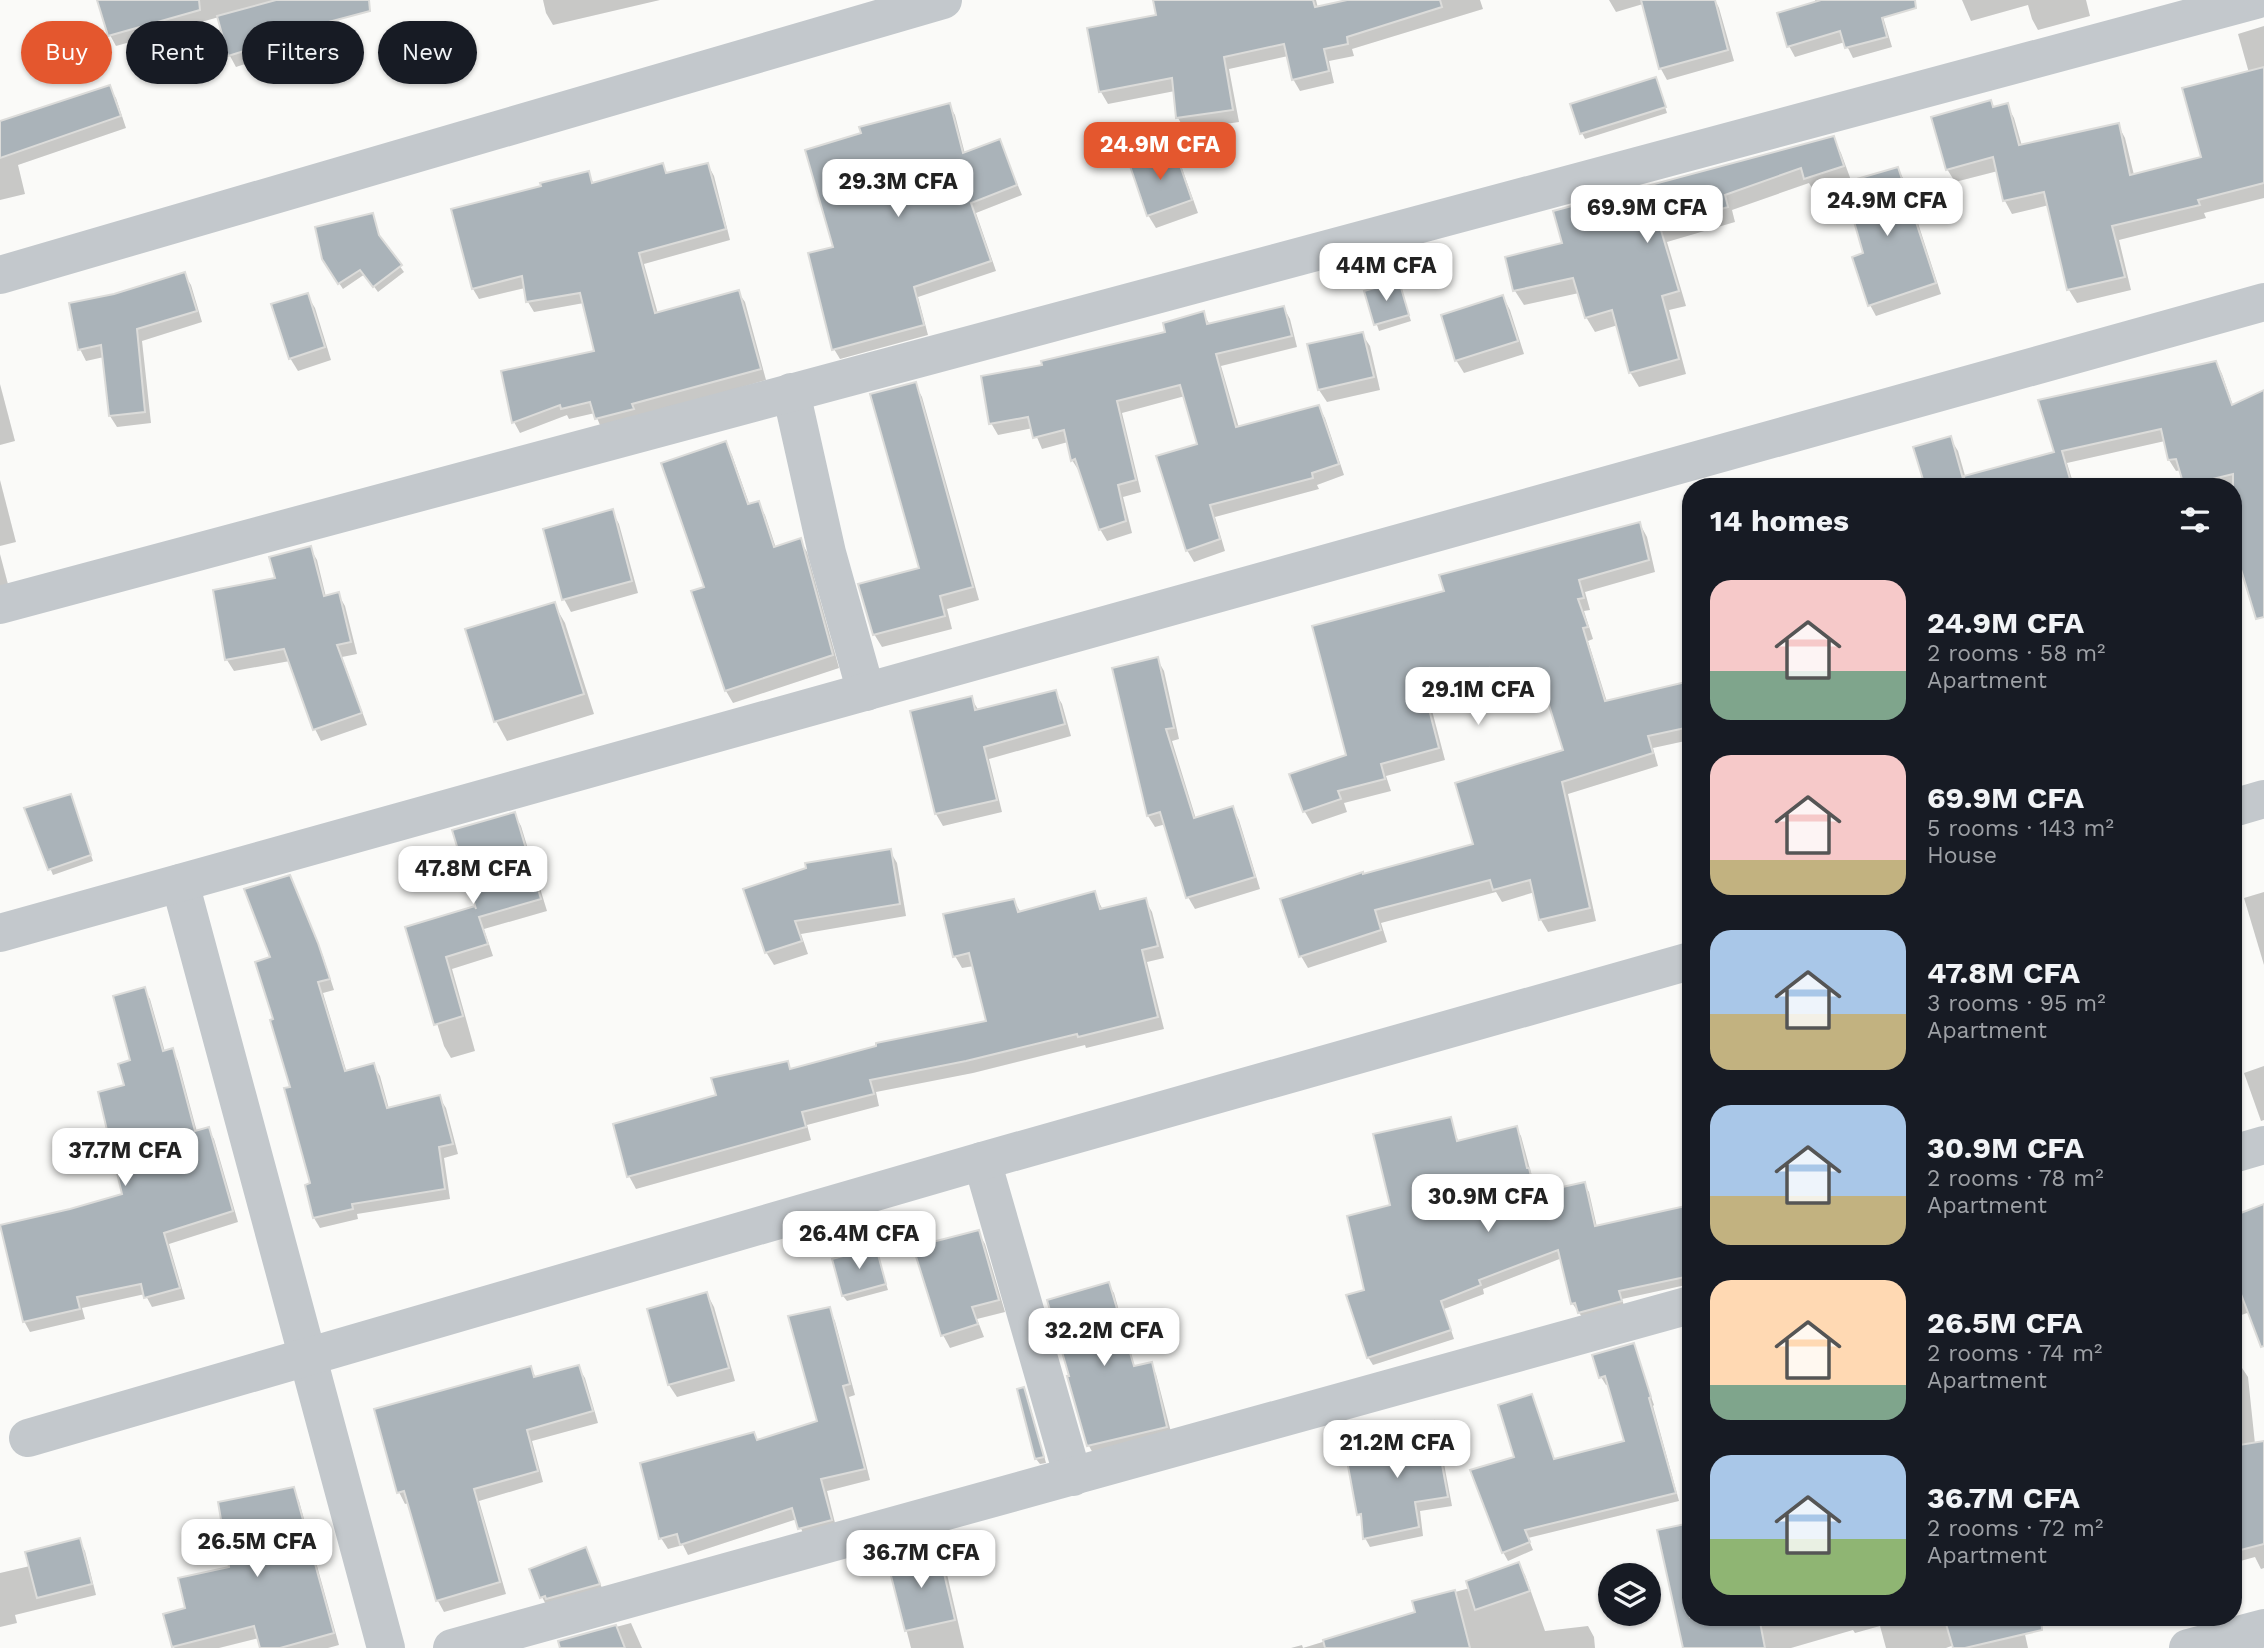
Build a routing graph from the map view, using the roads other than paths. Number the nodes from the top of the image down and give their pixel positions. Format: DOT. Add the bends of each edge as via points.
graph roads {
  1 [pos="943,0"];
  2 [pos="2256,0"];
  3 [pos="0,275"];
  4 [pos="2264,302"];
  5 [pos="791,392"];
  6 [pos="0,605"];
  7 [pos="866,692"];
  8 [pos="2264,799"];
  9 [pos="2242,805"];
  10 [pos="180,883"];
  11 [pos="0,933"];
  12 [pos="1682,963"];
  13 [pos="2264,1145"];
  14 [pos="2242,1151"];
  15 [pos="982,1161"];
  16 [pos="1682,1307"];
  17 [pos="308,1357"];
  18 [pos="28,1438"];
  19 [pos="1073,1477"];
  20 [pos="2264,1628"];
  21 [pos="386,1648"];
  22 [pos="452,1648"];
  23 [pos="2188,1648"];
  1 -- 3 [label="street"];
  2 -- 5 [label="street"];
  4 -- 7 [label="street"];
  5 -- 6 [label="street"];
  5 -- 7 [label="street" via="827,553"];
  7 -- 10 [label="street"];
  8 -- 9 [label="street"];
  10 -- 11 [label="street"];
  10 -- 17 [label="street"];
  12 -- 15 [label="street"];
  13 -- 14 [label="street"];
  15 -- 17 [label="street"];
  15 -- 19 [label="street"];
  16 -- 19 [label="street"];
  17 -- 18 [label="street"];
  17 -- 21 [label="street"];
  19 -- 22 [label="street"];
  20 -- 23 [label="street"];
}
